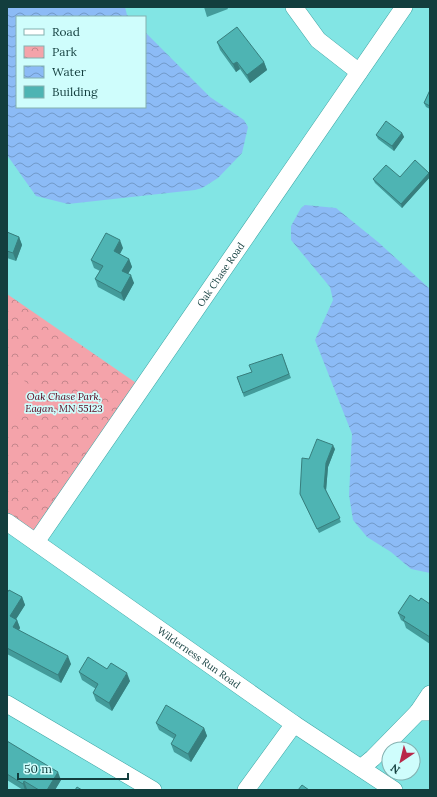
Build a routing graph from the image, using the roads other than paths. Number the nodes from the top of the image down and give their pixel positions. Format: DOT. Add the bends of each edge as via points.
graph roads {
  1 [pos="294,7"];
  2 [pos="404,7"];
  3 [pos="359,72"];
  4 [pos="7,522"];
  5 [pos="36,542"];
  6 [pos="430,694"];
  7 [pos="7,704"];
  8 [pos="424,712"];
  9 [pos="294,724"];
  10 [pos="361,768"];
  11 [pos="153,790"];
  12 [pos="246,790"];
  13 [pos="394,790"];
  1 -- 3 [label="street" via="318,40"];
  2 -- 3 [label="street, Oak Chase Road"];
  3 -- 5 [label="street, Oak Chase Road"];
  4 -- 5 [label="street, Wilderness Run Road"];
  5 -- 9 [label="street, Wilderness Run Road"];
  6 -- 8 [label="street"];
  7 -- 11 [label="street"];
  8 -- 10 [label="street"];
  9 -- 10 [label="street, Wilderness Run Road"];
  9 -- 12 [label="street"];
  10 -- 13 [label="street, Wilderness Run Road"];
}
